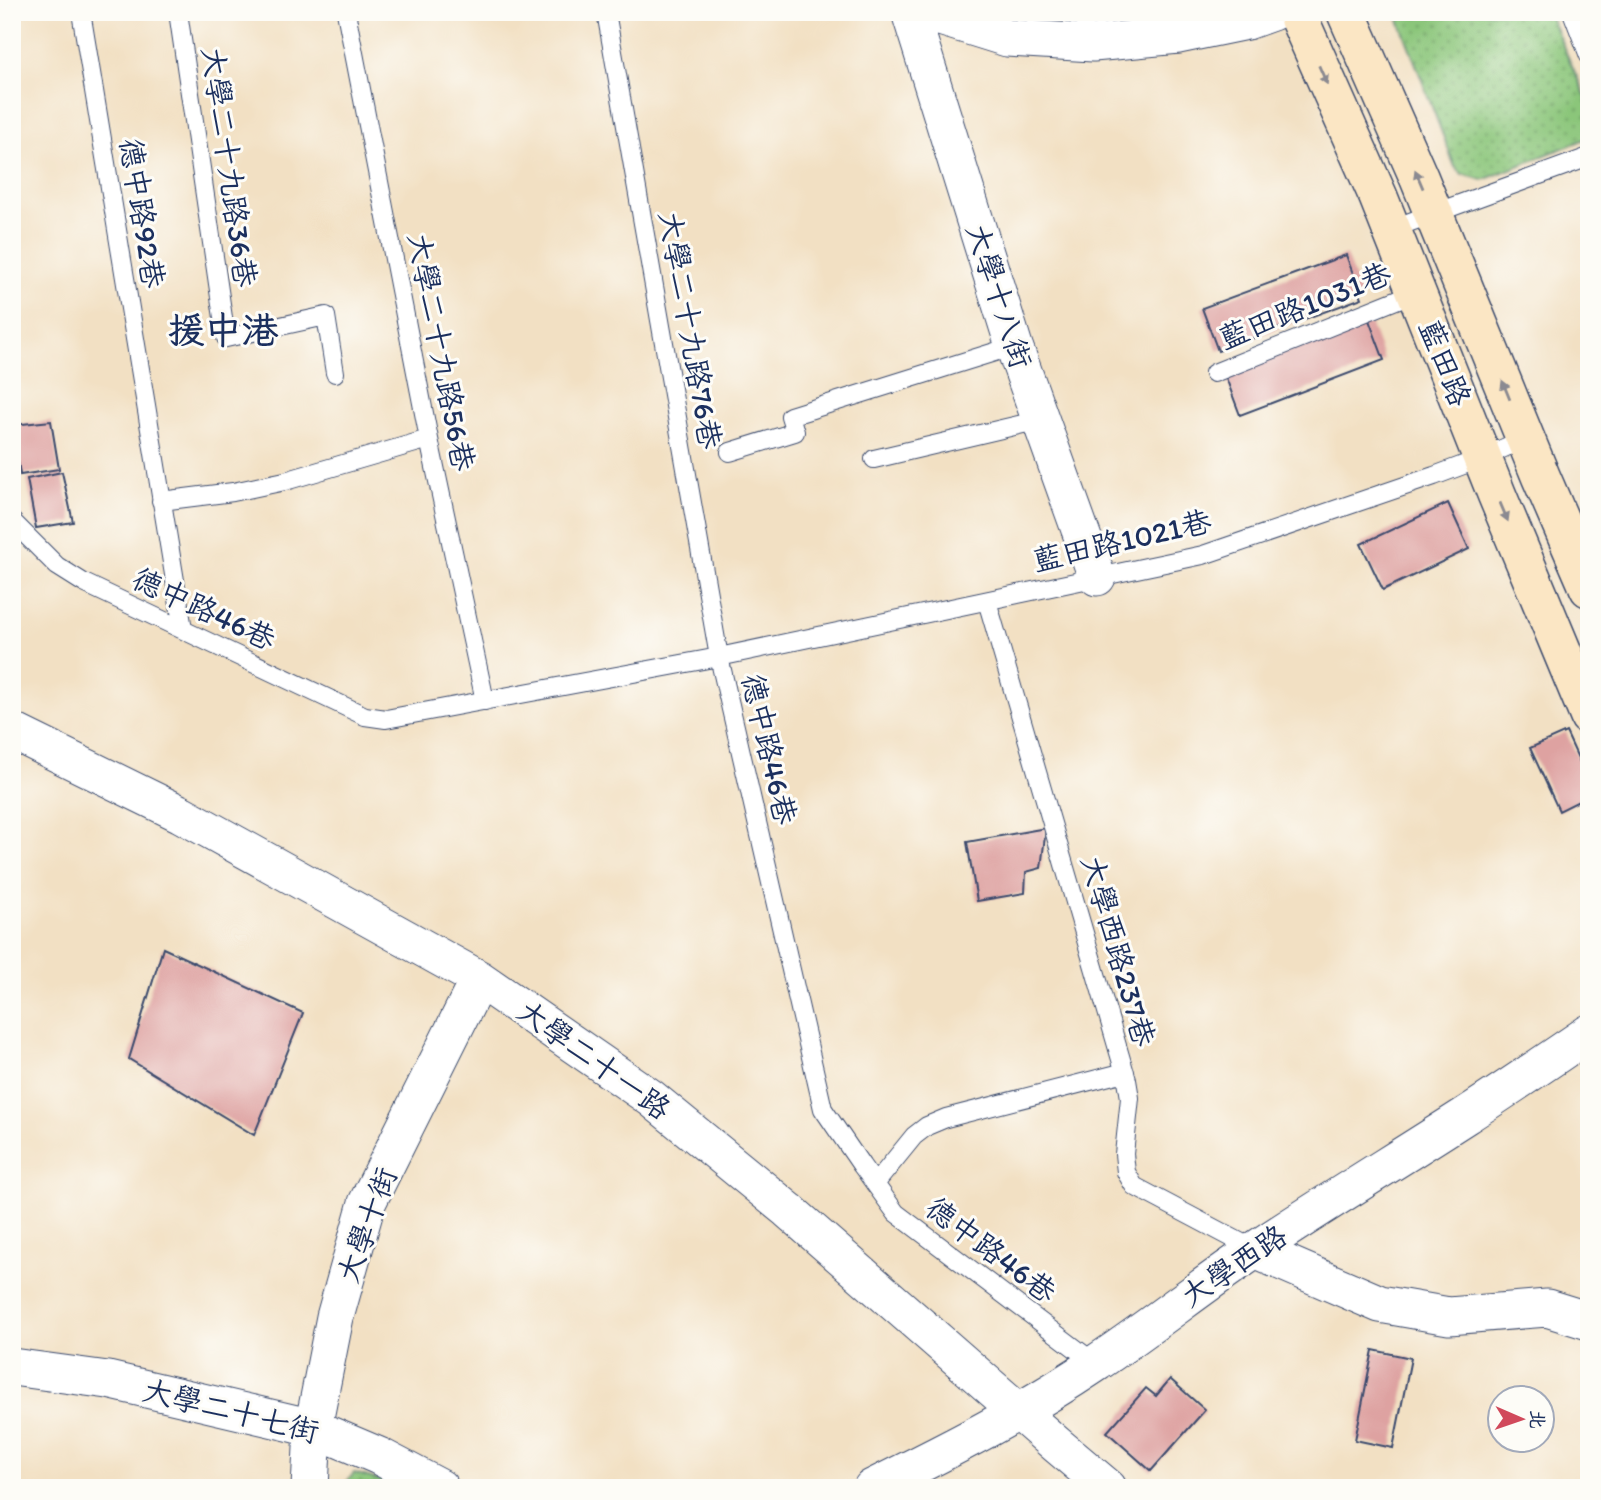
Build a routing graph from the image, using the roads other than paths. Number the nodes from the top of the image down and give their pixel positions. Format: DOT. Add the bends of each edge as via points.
graph roads {
  1 [pos="81,12"];
  2 [pos="178,12"];
  3 [pos="346,12"];
  4 [pos="606,12"];
  5 [pos="910,12"];
  6 [pos="924,12"];
  7 [pos="1272,12"];
  8 [pos="1296,12"];
  9 [pos="1346,12"];
  10 [pos="1572,12"];
  11 [pos="1589,56"];
  12 [pos="1589,157"];
  13 [pos="1434,214"];
  14 [pos="1391,229"];
  15 [pos="1416,292"];
  16 [pos="1014,346"];
  17 [pos="335,373"];
  18 [pos="1214,373"];
  19 [pos="1040,420"];
  20 [pos="1526,438"];
  21 [pos="429,439"];
  22 [pos="730,452"];
  23 [pos="1482,458"];
  24 [pos="874,459"];
  25 [pos="161,501"];
  26 [pos="12,521"];
  27 [pos="1097,577"];
  28 [pos="1589,588"];
  29 [pos="987,601"];
  30 [pos="183,629"];
  31 [pos="719,657"];
  32 [pos="485,701"];
  33 [pos="1589,716"];
  34 [pos="12,730"];
  35 [pos="480,979"];
  36 [pos="1589,1033"];
  37 [pos="1125,1072"];
  38 [pos="875,1184"];
  39 [pos="1255,1250"];
  40 [pos="1589,1321"];
  41 [pos="1096,1364"];
  42 [pos="12,1367"];
  43 [pos="1019,1412"];
  44 [pos="313,1428"];
  45 [pos="310,1488"];
  46 [pos="440,1488"];
  47 [pos="872,1488"];
  48 [pos="1108,1488"];
  1 -- 25 [label="lane, 德中路92巷"];
  2 -- 17 [label="lane, 大學二十九路36巷" via="226,338 326,316"];
  3 -- 21 [label="lane, 大學二十九路56巷"];
  4 -- 31 [label="lane, 大學二十九路76巷"];
  5 -- 16 [label="street, 大學十八街"];
  6 -- 7 [label="street" via="1007,38 1093,43 1179,35"];
  8 -- 14 [label="street, 藍田路, one-way"];
  13 -- 9 [label="street, 藍田路, one-way"];
  10 -- 11 [label="lane"];
  12 -- 13 [label="lane"];
  13 -- 14 [label="lane"];
  20 -- 13 [label="street, 藍田路, one-way"];
  14 -- 15 [label="street, 藍田路"];
  15 -- 18 [label="lane, 藍田路1031巷"];
  15 -- 23 [label="street, 藍田路"];
  16 -- 19 [label="street, 大學十八街"];
  16 -- 22 [label="lane" via="790,416 795,432"];
  19 -- 24 [label="lane"];
  19 -- 27 [label="street, 大學十八街"];
  20 -- 23 [label="lane, 藍田路1021巷"];
  20 -- 28 [label="street, 藍田路"];
  21 -- 25 [label="lane" via="285,481"];
  21 -- 32 [label="lane, 大學二十九路56巷"];
  23 -- 27 [label="lane, 藍田路1021巷" via="1203,555"];
  23 -- 33 [label="street, 藍田路, one-way"];
  25 -- 30 [label="lane, 德中路92巷"];
  26 -- 30 [label="lane, 德中路46巷" via="75,578"];
  27 -- 29 [label="lane, 藍田路1021巷"];
  29 -- 31 [label="lane, 藍田路1021巷"];
  29 -- 37 [label="lane, 大學西路237巷"];
  30 -- 32 [label="lane, 德中路46巷" via="365,716 386,719"];
  31 -- 32 [label="lane, 德中路46巷"];
  31 -- 38 [label="lane, 德中路46巷" via="823,1109"];
  34 -- 35 [label="street, 大學二十一路" via="181,814"];
  35 -- 43 [label="street, 大學二十一路" via="651,1098 788,1210"];
  35 -- 44 [label="street, 大學十街" via="368,1202 335,1317"];
  36 -- 39 [label="street, 大學西路"];
  37 -- 38 [label="lane" via="927,1126"];
  37 -- 39 [label="lane, 大學西路237巷" via="1130,1098 1124,1154 1134,1186"];
  38 -- 41 [label="lane, 德中路46巷" via="896,1213"];
  39 -- 40 [label="street" via="1380,1304 1449,1316 1547,1308"];
  39 -- 41 [label="street, 大學西路"];
  41 -- 43 [label="street, 大學西路"];
  42 -- 44 [label="street, 大學二十七街" via="108,1380"];
  43 -- 47 [label="street, 大學西路"];
  43 -- 48 [label="street, 大學二十一路"];
  44 -- 45 [label="street, 大學十街"];
  44 -- 46 [label="street, 大學二十七街"];
}
